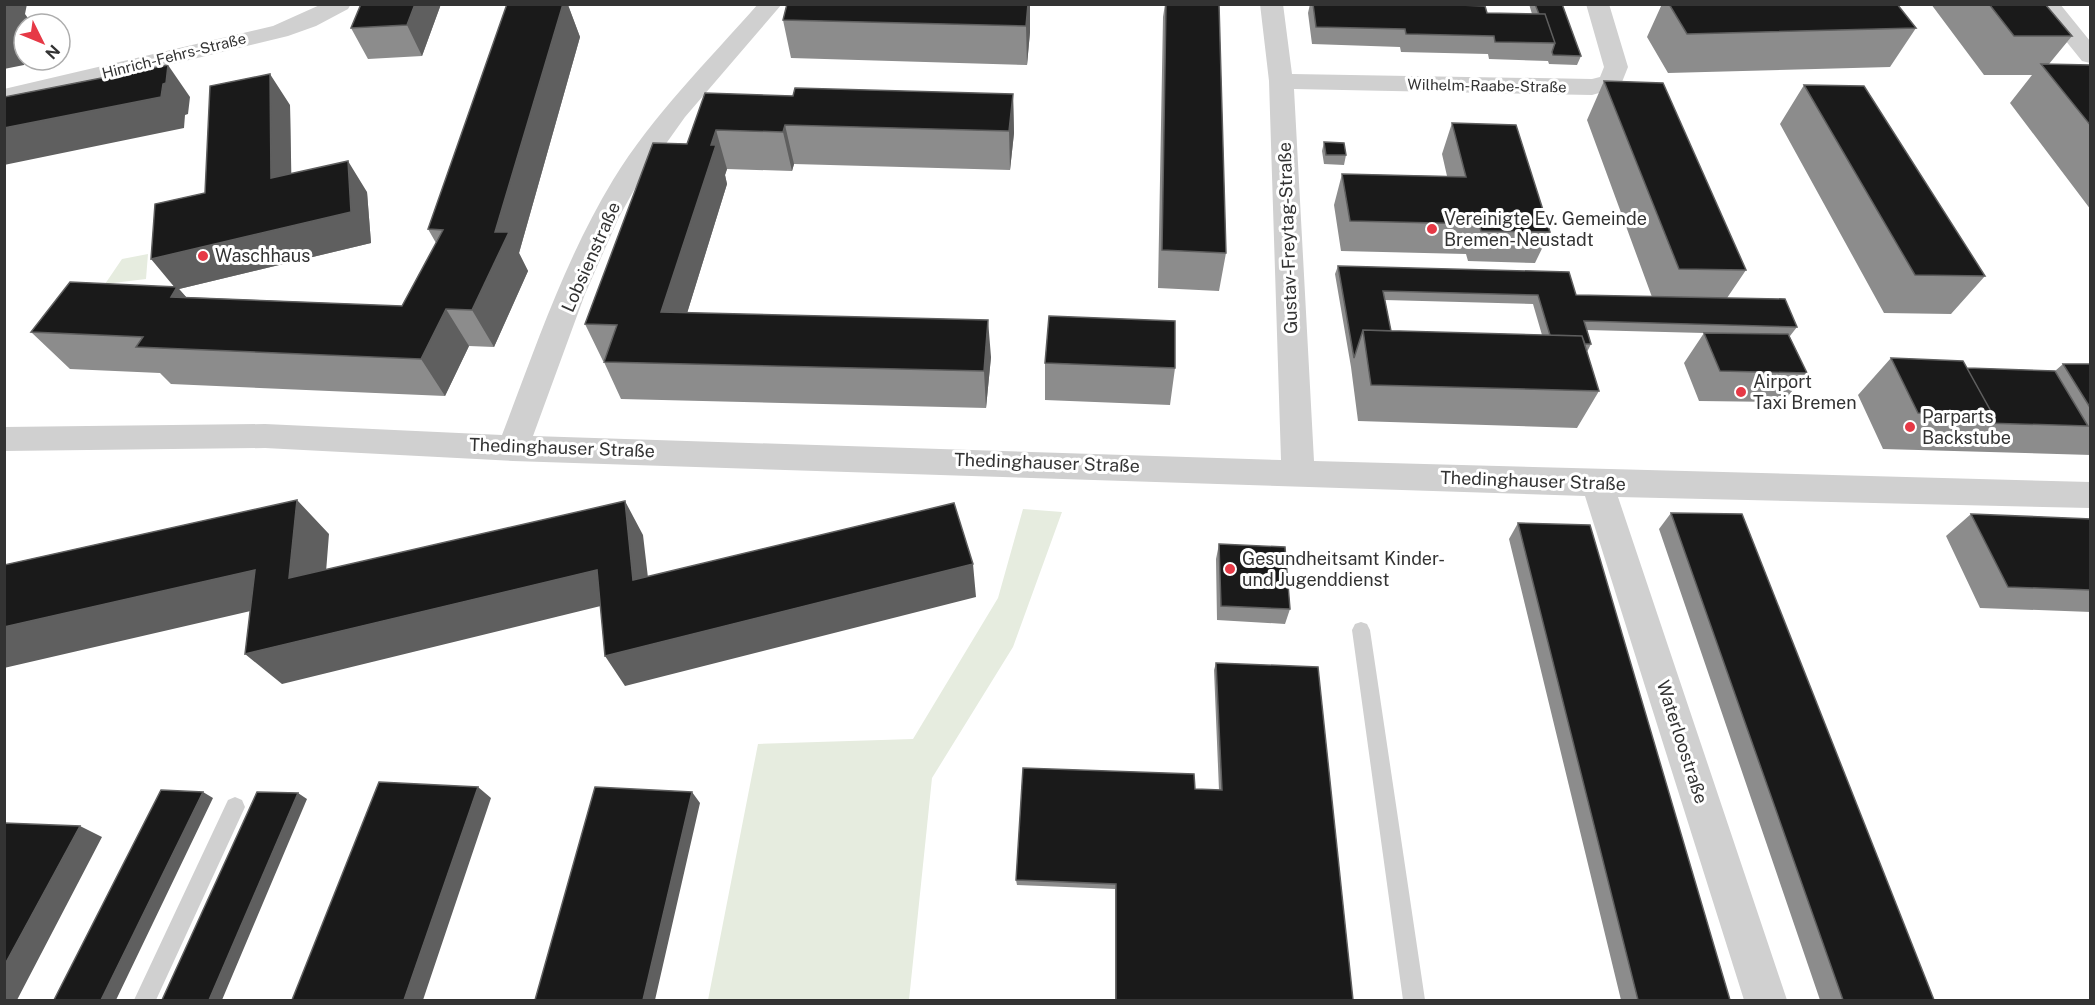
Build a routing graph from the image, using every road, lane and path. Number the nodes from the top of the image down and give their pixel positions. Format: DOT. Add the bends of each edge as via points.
graph roads {
  1 [pos="340,4"];
  2 [pos="771,4"];
  3 [pos="1271,4"];
  4 [pos="1598,4"];
  5 [pos="2047,4"];
  6 [pos="2091,56"];
  7 [pos="1281,81"];
  8 [pos="4,98"];
  9 [pos="4,439"];
  10 [pos="513,447"];
  11 [pos="1298,473"];
  12 [pos="1598,483"];
  13 [pos="2090,495"];
  14 [pos="1361,630"];
  15 [pos="235,807"];
  16 [pos="145,1000"];
  17 [pos="1414,1000"];
  18 [pos="1766,1000"];
  1 -- 8 [label="street, Hinrich-Fehrs-Straße" via="280,31"];
  2 -- 10 [label="street, Lobsienstraße" via="646,150 615,201 592,248"];
  3 -- 7 [label="street, Gustav-Freytag-Straße"];
  4 -- 7 [label="street, Wilhelm-Raabe-Straße" via="1616,67 1611,82 1592,87"];
  5 -- 6 [label="street"];
  7 -- 11 [label="street, Gustav-Freytag-Straße"];
  9 -- 10 [label="street, Thedinghauser Straße" via="265,436"];
  10 -- 11 [label="street, Thedinghauser Straße"];
  11 -- 12 [label="street, Thedinghauser Straße"];
  12 -- 13 [label="street, Thedinghauser Straße"];
  12 -- 18 [label="street, Waterloostraße"];
  14 -- 17 [label="lane"];
  15 -- 16 [label="lane"];
}
